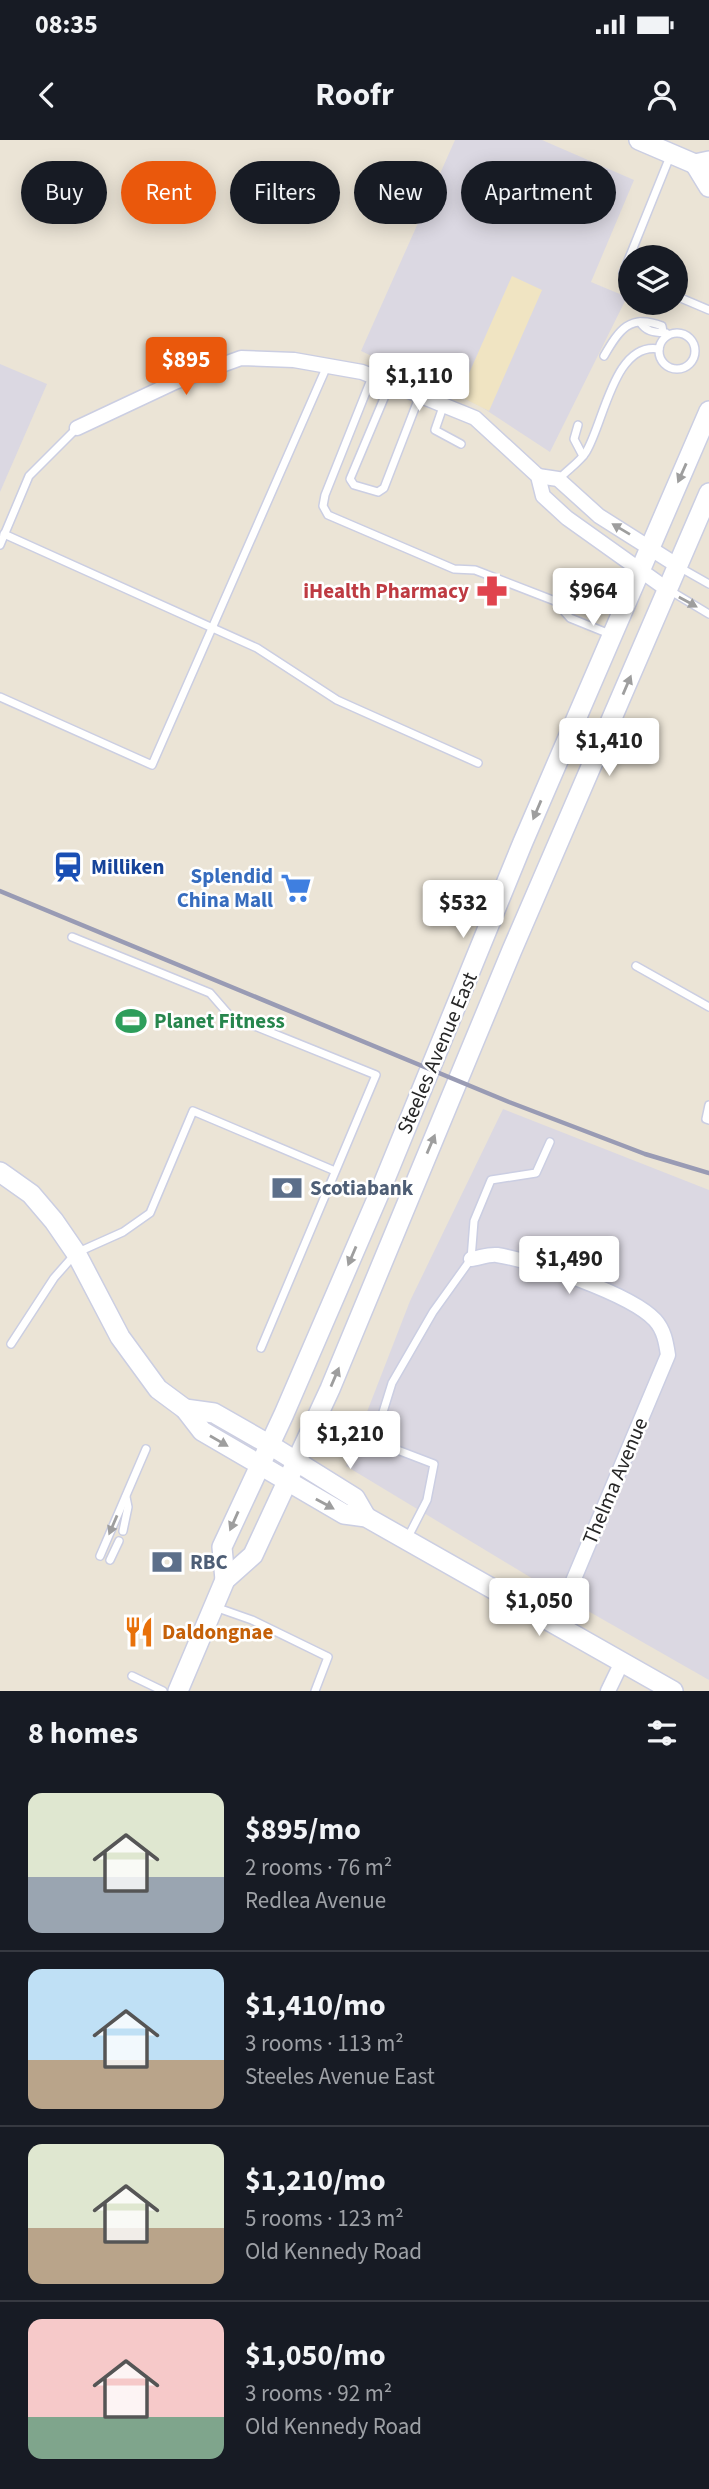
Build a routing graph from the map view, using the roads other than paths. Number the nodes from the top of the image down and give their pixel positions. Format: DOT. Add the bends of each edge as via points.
graph roads {
  1 [pos="639,140"];
  2 [pos="672,154"];
  3 [pos="702,162"];
  4 [pos="709,187"];
  5 [pos="635,245"];
  6 [pos="688,301"];
  7 [pos="709,310"];
  8 [pos="666,333"];
  9 [pos="659,349"];
  10 [pos="604,356"];
  11 [pos="327,366"];
  12 [pos="373,376"];
  13 [pos="390,383"];
  14 [pos="420,395"];
  15 [pos="444,403"];
  16 [pos="709,411"];
  17 [pos="578,425"];
  18 [pos="77,428"];
  19 [pos="461,444"];
  20 [pos="583,456"];
  21 [pos="538,476"];
  22 [pos="558,479"];
  23 [pos="709,494"];
  24 [pos="4,534"];
  25 [pos="0,545"];
  26 [pos="650,547"];
  27 [pos="678,566"];
  28 [pos="640,570"];
  29 [pos="709,584"];
  30 [pos="668,590"];
  31 [pos="709,614"];
  32 [pos="212,628"];
  33 [pos="612,635"];
  34 [pos="0,697"];
  35 [pos="478,763"];
  36 [pos="72,937"];
  37 [pos="636,966"];
  38 [pos="709,1007"];
  39 [pos="709,1105"];
  40 [pos="709,1120"];
  41 [pos="550,1142"];
  42 [pos="335,1171"];
  43 [pos="0,1172"];
  44 [pos="76,1253"];
  45 [pos="471,1259"];
  46 [pos="11,1344"];
  47 [pos="261,1348"];
  48 [pos="185,1409"];
  49 [pos="270,1445"];
  50 [pos="146,1449"];
  51 [pos="296,1462"];
  52 [pos="260,1465"];
  53 [pos="287,1481"];
  54 [pos="125,1496"];
  55 [pos="366,1517"];
  56 [pos="123,1531"];
  57 [pos="407,1539"];
  58 [pos="119,1541"];
  59 [pos="100,1556"];
  60 [pos="110,1560"];
  61 [pos="225,1580"];
  62 [pos="214,1606"];
  63 [pos="555,1624"];
  64 [pos="622,1662"];
  65 [pos="132,1676"];
  66 [pos="163,1691"];
  67 [pos="178,1691"];
  68 [pos="315,1691"];
  69 [pos="608,1691"];
  70 [pos="673,1691"];
  1 -- 2 [label="main road"];
  2 -- 3 [label="main road"];
  2 -- 5 [label="lane"];
  3 -- 4 [label="main road"];
  6 -- 7 [label="lane"];
  8 -- 9 [label="lane"];
  8 -- 9 [label="lane" via="681,333 691,339 692,361 682,369 670,368 661,360"];
  8 -- 10 [label="lane" via="643,328 640,322 617,332"];
  9 -- 20 [label="lane" via="638,351 625,363"];
  11 -- 12 [label="street"];
  11 -- 18 [label="street" via="241,358 175,382"];
  11 -- 32 [label="lane"];
  12 -- 13 [label="street"];
  12 -- 33 [label="lane" via="325,495 323,506 328,515 454,569 475,570 555,601 570,618"];
  13 -- 14 [label="street"];
  13 -- 14 [label="lane" via="350,479 354,485 378,492 384,488"];
  14 -- 15 [label="street"];
  15 -- 19 [label="lane" via="435,429"];
  15 -- 21 [label="street" via="475,418"];
  16 -- 26 [label="main road, Steeles Avenue East, one-way"];
  17 -- 20 [label="lane" via="574,439"];
  18 -- 24 [label="lane" via="29,477"];
  20 -- 22 [label="lane"];
  21 -- 22 [label="street"];
  21 -- 28 [label="street" via="544,496 567,518"];
  26 -- 22 [label="street, one-way" via="599,516"];
  23 -- 27 [label="main road, Steeles Avenue East"];
  24 -- 25 [label="lane"];
  24 -- 32 [label="lane"];
  26 -- 27 [label="street"];
  26 -- 28 [label="main road, Steeles Avenue East"];
  27 -- 29 [label="lane"];
  27 -- 30 [label="main road, Steeles Avenue East"];
  28 -- 30 [label="street"];
  28 -- 33 [label="main road, Steeles Avenue East"];
  30 -- 31 [label="lane, one-way"];
  51 -- 30 [label="main road, Steeles Avenue East, one-way"];
  32 -- 34 [label="lane" via="152,765"];
  32 -- 35 [label="lane" via="257,648 337,700"];
  33 -- 49 [label="main road, Steeles Avenue East, one-way"];
  36 -- 42 [label="lane" via="210,993 230,1016 376,1075"];
  37 -- 38 [label="lane"];
  39 -- 40 [label="lane"];
  41 -- 45 [label="lane" via="536,1173 491,1180 474,1221"];
  42 -- 44 [label="lane" via="193,1111 150,1213 123,1232"];
  42 -- 47 [label="lane"];
  43 -- 44 [label="main road" via="31,1194"];
  44 -- 46 [label="lane"];
  44 -- 48 [label="main road" via="120,1337 158,1389"];
  45 -- 57 [label="lane" via="433,1312 392,1383 374,1441 435,1464 427,1500"];
  45 -- 63 [label="street, Thelma Avenue" via="494,1254 616,1295 654,1319 666,1337 668,1355"];
  48 -- 49 [label="main road" via="214,1413"];
  48 -- 52 [label="main road, one-way" via="202,1431"];
  49 -- 51 [label="main road"];
  49 -- 52 [label="main road, Steeles Avenue East"];
  50 -- 54 [label="lane"];
  51 -- 53 [label="main road, Steeles Avenue East"];
  51 -- 55 [label="main road" via="355,1497"];
  52 -- 53 [label="main road"];
  52 -- 61 [label="main road, Steeles Avenue East, one-way" via="222,1546"];
  53 -- 55 [label="main road, one-way" via="344,1514"];
  53 -- 61 [label="main road, Steeles Avenue East" via="253,1555"];
  54 -- 56 [label="lane" via="128,1507"];
  54 -- 59 [label="lane, one-way"];
  55 -- 57 [label="main road"];
  57 -- 63 [label="main road"];
  58 -- 60 [label="lane"];
  61 -- 62 [label="main road, Steeles Avenue East"];
  62 -- 67 [label="main road, Steeles Avenue East"];
  62 -- 68 [label="lane" via="328,1657"];
  63 -- 64 [label="main road"];
  64 -- 69 [label="street"];
  64 -- 70 [label="main road"];
  65 -- 66 [label="lane"];
}
